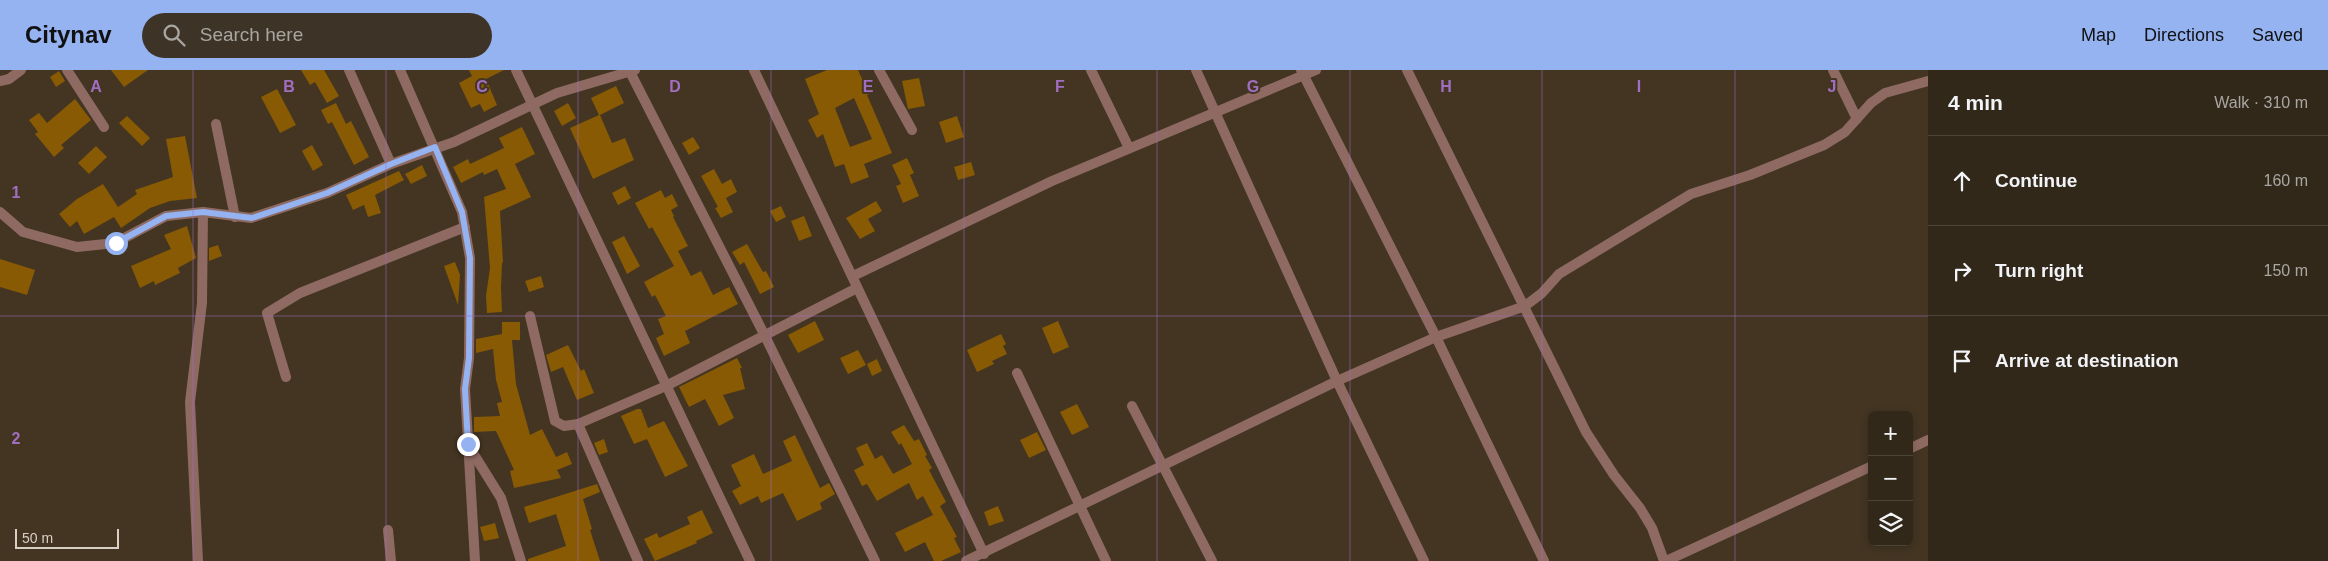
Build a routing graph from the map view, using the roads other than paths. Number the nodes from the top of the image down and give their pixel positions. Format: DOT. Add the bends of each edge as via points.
graph roads {
  1 [pos="21,70"];
  2 [pos="67,70"];
  3 [pos="349,70"];
  4 [pos="400,70"];
  5 [pos="516,70"];
  6 [pos="754,70"];
  7 [pos="879,70"];
  8 [pos="1091,70"];
  9 [pos="1196,70"];
  10 [pos="1316,70"];
  11 [pos="1407,70"];
  12 [pos="1833,70"];
  13 [pos="632,71"];
  14 [pos="1302,72"];
  15 [pos="0,81"];
  16 [pos="1928,81"];
  17 [pos="533,104"];
  18 [pos="1216,112"];
  19 [pos="1857,119"];
  20 [pos="216,124"];
  21 [pos="104,127"];
  22 [pos="912,130"];
  23 [pos="435,147"];
  24 [pos="1129,148"];
  25 [pos="391,164"];
  26 [pos="0,212"];
  27 [pos="203,212"];
  28 [pos="235,217"];
  29 [pos="465,227"];
  30 [pos="853,276"];
  31 [pos="857,288"];
  32 [pos="1525,306"];
  33 [pos="530,316"];
  34 [pos="765,336"];
  35 [pos="1436,337"];
  36 [pos="1017,373"];
  37 [pos="286,377"];
  38 [pos="1337,381"];
  39 [pos="666,386"];
  40 [pos="1132,406"];
  41 [pos="578,424"];
  42 [pos="1928,440"];
  43 [pos="468,444"];
  44 [pos="1913,447"];
  45 [pos="1164,466"];
  46 [pos="1868,468"];
  47 [pos="1081,506"];
  48 [pos="388,530"];
  49 [pos="984,554"];
  50 [pos="198,561"];
  51 [pos="391,561"];
  52 [pos="474,561"];
  53 [pos="521,561"];
  54 [pos="638,561"];
  55 [pos="750,561"];
  56 [pos="875,561"];
  57 [pos="966,561"];
  58 [pos="1106,561"];
  59 [pos="1212,561"];
  60 [pos="1424,561"];
  61 [pos="1544,561"];
  62 [pos="1665,561"];
  1 -- 15 [label="street"];
  2 -- 21 [label="street"];
  3 -- 25 [label="street"];
  4 -- 23 [label="street"];
  5 -- 17 [label="street"];
  6 -- 30 [label="street"];
  7 -- 22 [label="street"];
  8 -- 24 [label="street"];
  9 -- 18 [label="street"];
  10 -- 14 [label="street"];
  11 -- 32 [label="street"];
  12 -- 19 [label="street"];
  13 -- 17 [label="street" via="557,93"];
  13 -- 34 [label="street"];
  14 -- 18 [label="street"];
  14 -- 35 [label="street"];
  16 -- 19 [label="street" via="1885,93"];
  17 -- 23 [label="street" via="454,142"];
  17 -- 39 [label="street"];
  18 -- 24 [label="street"];
  18 -- 38 [label="street"];
  19 -- 32 [label="street" via="1845,132 1824,145 1750,175 1691,194 1558,274 1542,293"];
  20 -- 28 [label="street"];
  23 -- 25 [label="street"];
  23 -- 29 [label="street"];
  24 -- 30 [label="street"];
  25 -- 28 [label="street" via="310,199 252,218"];
  26 -- 27 [label="street" via="23,232 77,247 116,243 166,216"];
  27 -- 28 [label="street"];
  27 -- 50 [label="street" via="202,303 190,402"];
  29 -- 37 [label="street" via="300,294 266,313"];
  29 -- 43 [label="street" via="470,258 469,358 465,389"];
  30 -- 31 [label="street"];
  31 -- 34 [label="street"];
  31 -- 49 [label="street"];
  32 -- 35 [label="street"];
  32 -- 62 [label="street" via="1586,432 1640,508"];
  33 -- 41 [label="street" via="555,421 564,426"];
  34 -- 39 [label="street"];
  34 -- 56 [label="street"];
  35 -- 38 [label="street"];
  35 -- 61 [label="street"];
  36 -- 47 [label="street"];
  38 -- 45 [label="street"];
  38 -- 60 [label="street"];
  39 -- 41 [label="street"];
  39 -- 55 [label="street"];
  40 -- 45 [label="street"];
  41 -- 54 [label="street"];
  42 -- 44 [label="street"];
  43 -- 52 [label="street"];
  43 -- 53 [label="street" via="501,498"];
  45 -- 47 [label="street"];
  45 -- 59 [label="street"];
  46 -- 62 [label="street"];
  47 -- 49 [label="street"];
  47 -- 58 [label="street"];
  48 -- 51 [label="street"];
  49 -- 57 [label="street"];
}
